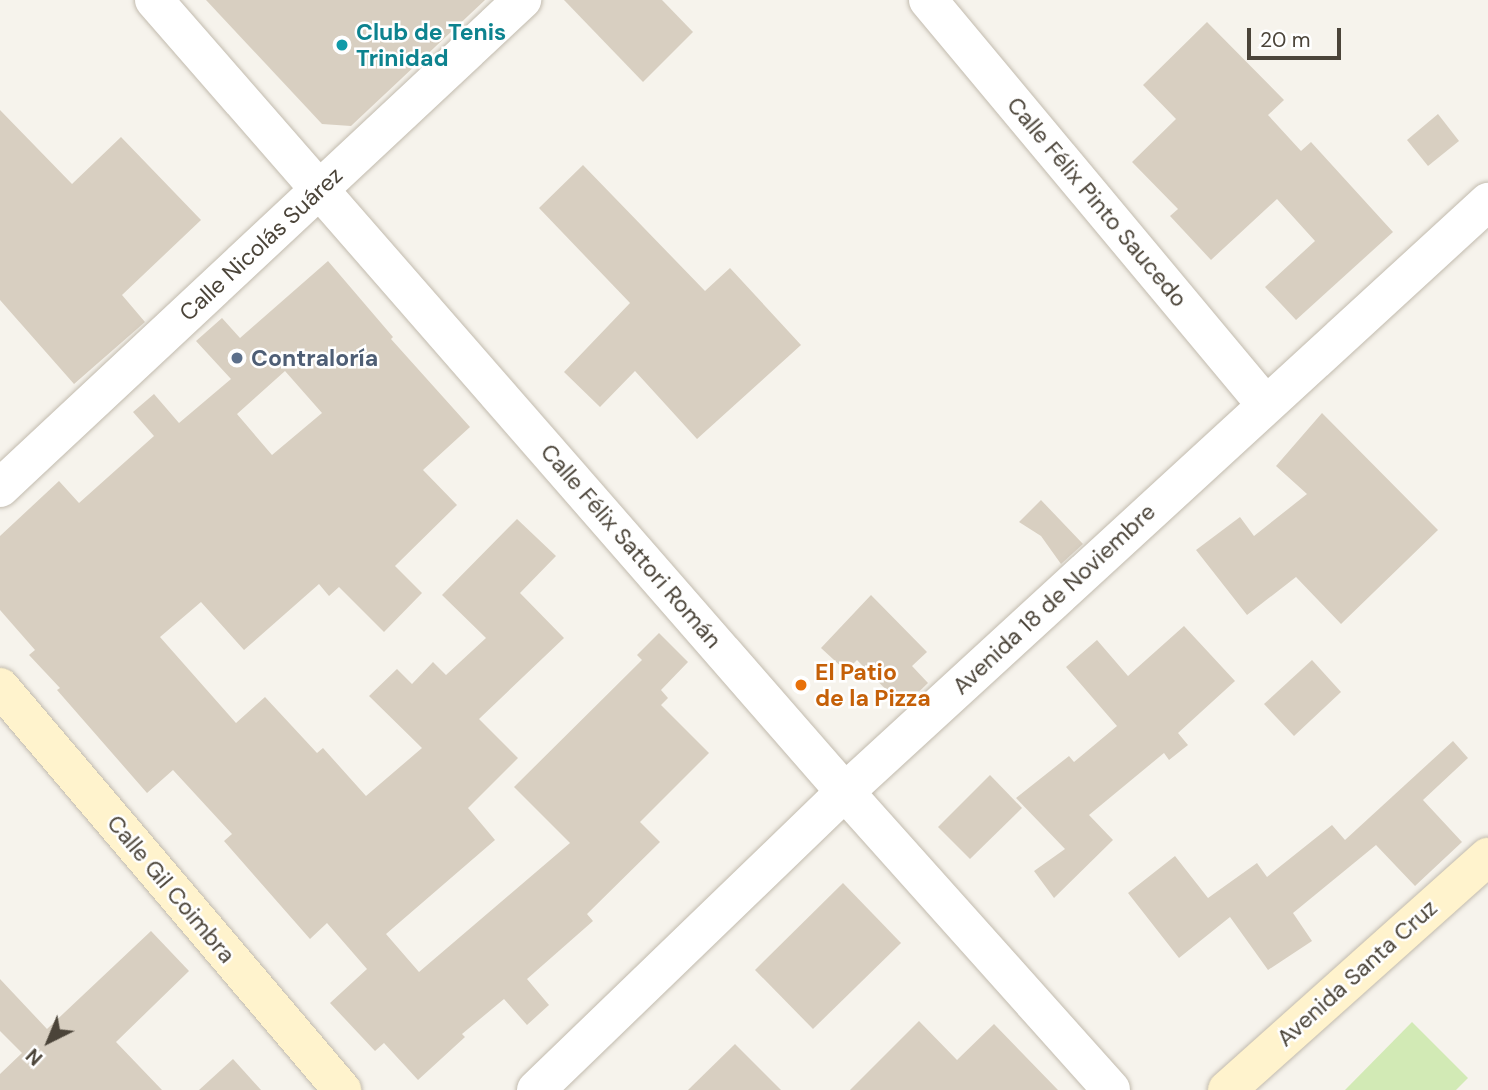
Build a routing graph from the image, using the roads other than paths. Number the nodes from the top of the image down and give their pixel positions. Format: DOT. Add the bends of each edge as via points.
graph roads {
  1 [pos="153,0"];
  2 [pos="522,0"];
  3 [pos="928,0"];
  4 [pos="320,190"];
  5 [pos="1488,202"];
  6 [pos="1265,404"];
  7 [pos="0,488"];
  8 [pos="0,687"];
  9 [pos="845,792"];
  10 [pos="1488,857"];
  11 [pos="342,1090"];
  12 [pos="536,1090"];
  13 [pos="1111,1090"];
  14 [pos="1227,1090"];
  1 -- 4 [label="street, Calle Félix Sattori Román"];
  2 -- 4 [label="street, Calle Nicolás Suárez"];
  3 -- 6 [label="street, Calle Félix Pinto Saucedo"];
  4 -- 7 [label="street, Calle Nicolás Suárez"];
  4 -- 9 [label="street, Calle Félix Sattori Román"];
  5 -- 6 [label="street, Avenida 18 de Noviembre"];
  6 -- 9 [label="street, Avenida 18 de Noviembre"];
  8 -- 11 [label="street, Calle Gil Coimbra"];
  9 -- 12 [label="street, Avenida 18 de Noviembre"];
  9 -- 13 [label="street, Calle Félix Sattori Román"];
  10 -- 14 [label="street, Avenida Santa Cruz"];
}
